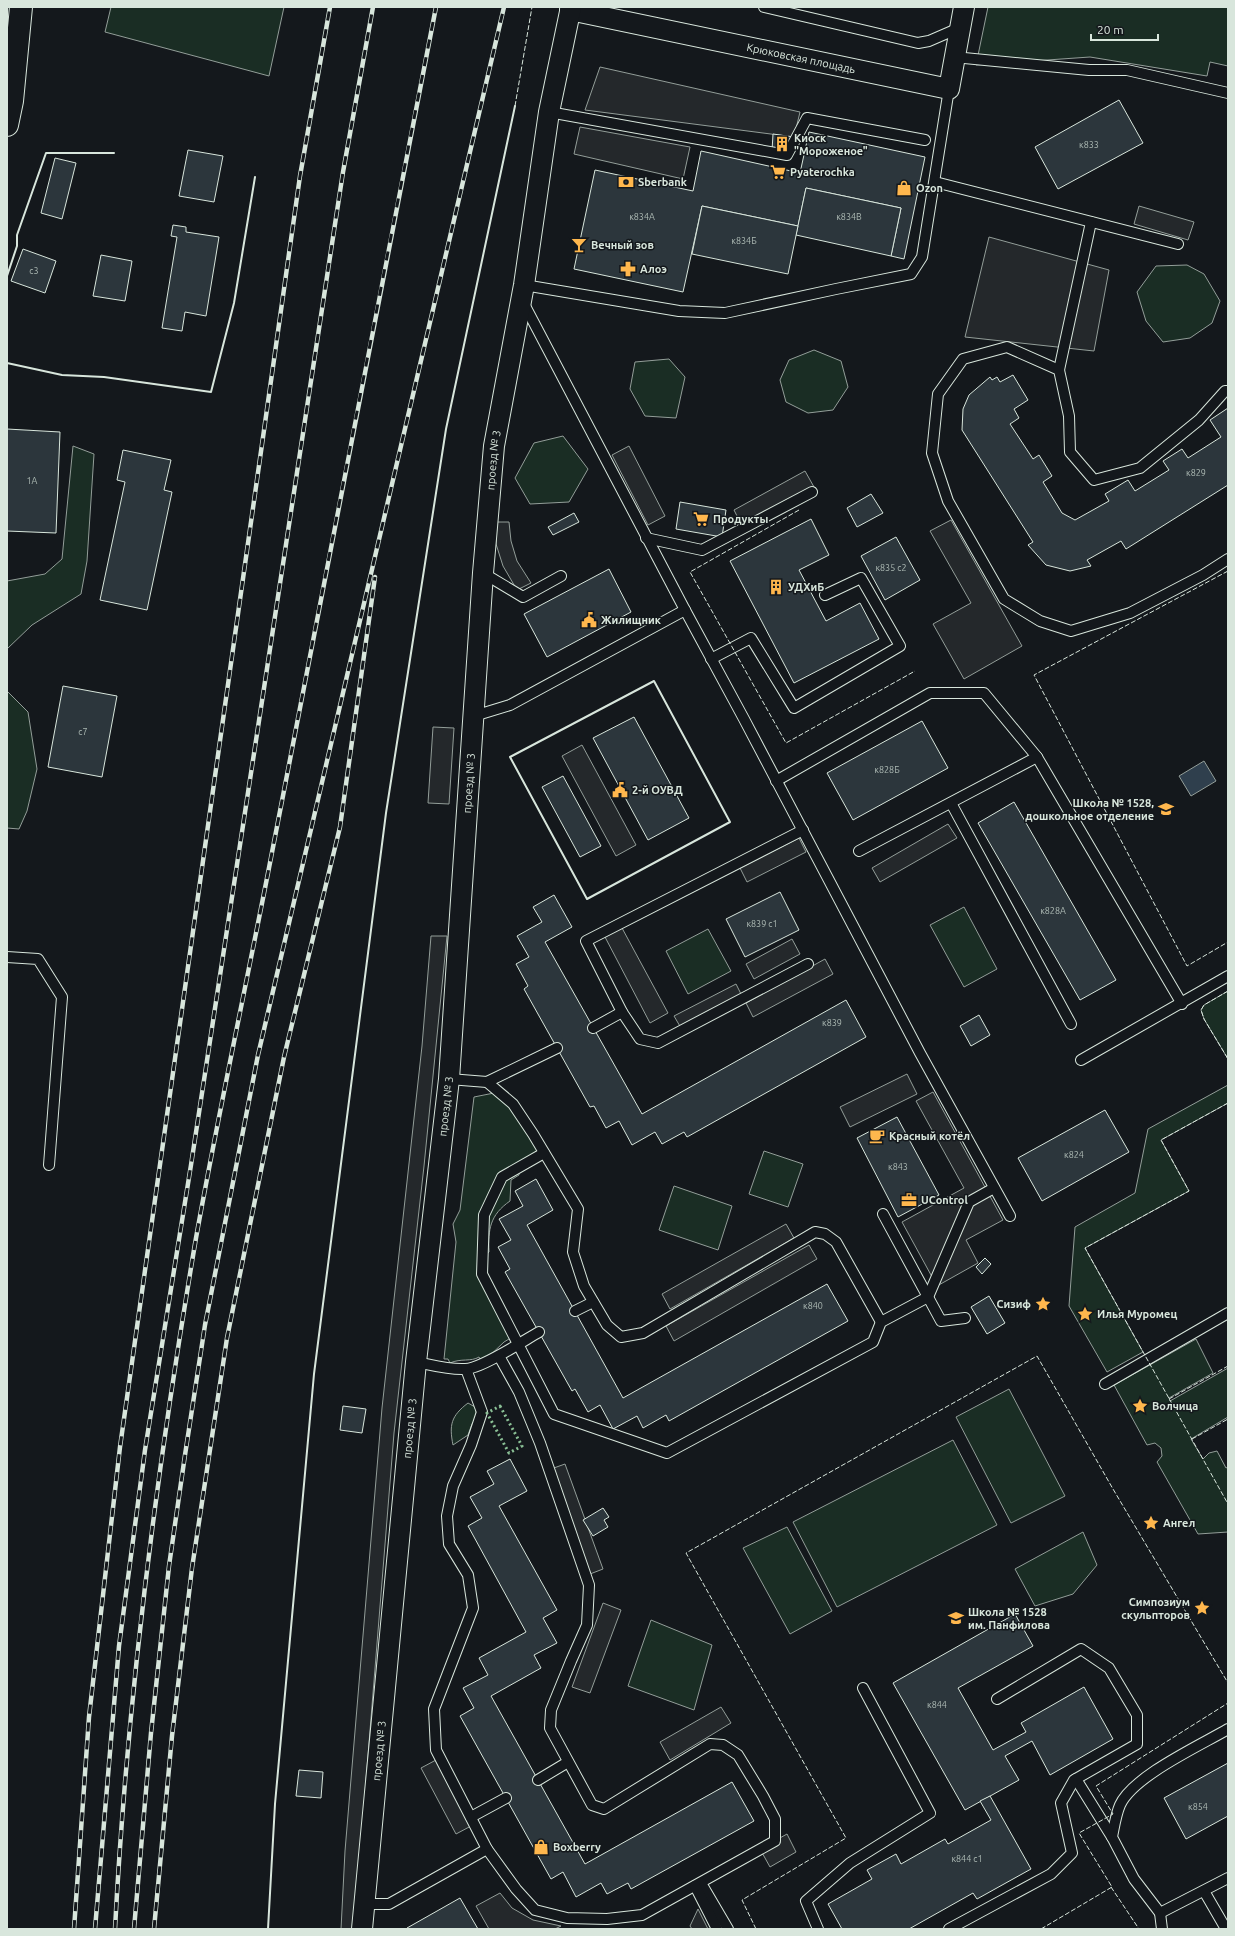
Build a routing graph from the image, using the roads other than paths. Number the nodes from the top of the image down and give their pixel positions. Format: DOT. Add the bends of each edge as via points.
graph roads {
  1 [pos="21,7"];
  2 [pos="964,7"];
  3 [pos="771,8"];
  4 [pos="570,9"];
  5 [pos="959,28"];
  6 [pos="954,57"];
  7 [pos="949,89"];
  8 [pos="1228,93"];
  9 [pos="9,102"];
  10 [pos="549,112"];
  11 [pos="7,125"];
  12 [pos="925,140"];
  13 [pos="935,182"];
  14 [pos="1091,222"];
  15 [pos="1178,244"];
  16 [pos="523,292"];
  17 [pos="1059,370"];
  18 [pos="1228,391"];
  19 [pos="812,492"];
  20 [pos="646,538"];
  21 [pos="1228,559"];
  22 [pos="483,573"];
  23 [pos="560,576"];
  24 [pos="825,595"];
  25 [pos="685,610"];
  26 [pos="711,659"];
  27 [pos="474,716"];
  28 [pos="1037,757"];
  29 [pos="776,781"];
  30 [pos="951,804"];
  31 [pos="803,830"];
  32 [pos="859,851"];
  33 [pos="7,957"];
  34 [pos="808,964"];
  35 [pos="1228,976"];
  36 [pos="1182,1004"];
  37 [pos="622,1012"];
  38 [pos="1071,1024"];
  39 [pos="593,1028"];
  40 [pos="557,1048"];
  41 [pos="1081,1060"];
  42 [pos="449,1079"];
  43 [pos="488,1082"];
  44 [pos="544,1153"];
  45 [pos="49,1165"];
  46 [pos="994,1188"];
  47 [pos="883,1214"];
  48 [pos="1010,1216"];
  49 [pos="928,1297"];
  50 [pos="593,1302"];
  51 [pos="575,1311"];
  52 [pos="1228,1313"];
  53 [pos="965,1318"];
  54 [pos="881,1322"];
  55 [pos="539,1332"];
  56 [pos="518,1344"];
  57 [pos="499,1356"];
  58 [pos="416,1362"];
  59 [pos="466,1369"];
  60 [pos="1105,1384"];
  61 [pos="863,1688"];
  62 [pos="996,1699"];
  63 [pos="1228,1729"];
  64 [pos="568,1762"];
  65 [pos="1076,1779"];
  66 [pos="538,1780"];
  67 [pos="506,1798"];
  68 [pos="470,1817"];
  69 [pos="1112,1838"];
  70 [pos="487,1849"];
  71 [pos="1228,1878"];
  72 [pos="698,1885"];
  73 [pos="1204,1891"];
  74 [pos="363,1904"];
  75 [pos="1160,1914"];
  76 [pos="362,1929"];
  77 [pos="717,1929"];
  78 [pos="728,1929"];
  79 [pos="818,1929"];
  80 [pos="949,1929"];
  81 [pos="1162,1929"];
  82 [pos="1226,1929"];
  1 -- 9 [label="main road"];
  2 -- 5 [label="street"];
  3 -- 5 [label="lane" via="918,43"];
  4 -- 7 [label="street, Крюковская площадь"];
  4 -- 10 [label="street, проезд № 3"];
  5 -- 6 [label="street"];
  6 -- 7 [label="street"];
  6 -- 8 [label="lane" via="1089,70 1127,70"];
  7 -- 13 [label="lane"];
  9 -- 11 [label="main road"];
  10 -- 12 [label="lane" via="787,155 807,118"];
  10 -- 16 [label="street, проезд № 3"];
  13 -- 14 [label="lane"];
  13 -- 16 [label="lane" via="922,257 911,274 725,314 679,312"];
  14 -- 15 [label="lane"];
  14 -- 17 [label="lane"];
  16 -- 20 [label="lane"];
  16 -- 22 [label="street, проезд № 3" via="494,446"];
  17 -- 18 [label="lane" via="1069,416 1070,452 1094,480 1140,468 1199,420 1225,391"];
  17 -- 21 [label="lane" via="1007,347 962,360 938,394 932,453 948,501 1004,599 1040,621 1071,631 1130,613"];
  19 -- 20 [label="lane" via="702,550"];
  20 -- 25 [label="lane"];
  22 -- 23 [label="lane" via="523,597"];
  22 -- 27 [label="street, проезд № 3"];
  24 -- 26 [label="lane" via="862,578 900,646 794,708 751,638"];
  25 -- 26 [label="lane"];
  25 -- 27 [label="lane" via="510,705"];
  26 -- 29 [label="lane"];
  27 -- 42 [label="street, проезд № 3"];
  28 -- 29 [label="lane" via="984,693 930,693"];
  28 -- 30 [label="lane"];
  28 -- 36 [label="lane"];
  29 -- 31 [label="lane"];
  30 -- 32 [label="lane"];
  30 -- 38 [label="lane"];
  31 -- 37 [label="lane" via="586,941"];
  31 -- 46 [label="lane"];
  33 -- 45 [label="lane" via="38,959 62,997"];
  34 -- 37 [label="lane" via="658,1043 640,1039"];
  35 -- 36 [label="lane"];
  36 -- 41 [label="lane"];
  37 -- 39 [label="lane"];
  40 -- 43 [label="lane"];
  42 -- 43 [label="lane"];
  42 -- 58 [label="street, проезд № 3"];
  43 -- 44 [label="lane" via="513,1104"];
  44 -- 50 [label="lane" via="578,1209 573,1252 584,1286"];
  44 -- 56 [label="lane" via="502,1177 484,1215 482,1274"];
  46 -- 48 [label="lane"];
  46 -- 49 [label="lane" via="969,1202"];
  47 -- 49 [label="lane"];
  49 -- 53 [label="lane" via="941,1321"];
  49 -- 54 [label="lane"];
  50 -- 51 [label="lane"];
  50 -- 54 [label="lane" via="607,1325 621,1337 643,1333 815,1232 825,1234 836,1242"];
  52 -- 60 [label="lane"];
  54 -- 56 [label="lane" via="872,1342 667,1453 554,1414"];
  55 -- 56 [label="lane"];
  56 -- 57 [label="lane"];
  57 -- 59 [label="lane"];
  57 -- 64 [label="lane" via="519,1392 540,1443 589,1585 588,1625 551,1710 550,1728"];
  58 -- 59 [label="lane" via="443,1368"];
  58 -- 74 [label="street, проезд № 3"];
  59 -- 68 [label="lane" via="482,1412 471,1446 453,1486 447,1516 449,1544 468,1575 473,1608 434,1709 436,1750"];
  61 -- 79 [label="lane" via="930,1812 850,1863 806,1901"];
  62 -- 65 [label="lane" via="1081,1649 1109,1668 1137,1715 1137,1744"];
  63 -- 69 [label="lane" via="1180,1756 1136,1786 1121,1804"];
  64 -- 66 [label="lane"];
  64 -- 72 [label="lane" via="592,1805 604,1809 710,1744 723,1745 738,1755 775,1819 775,1841"];
  65 -- 69 [label="lane"];
  65 -- 80 [label="lane" via="1061,1803 1072,1853 1051,1874"];
  67 -- 68 [label="lane"];
  68 -- 70 [label="lane"];
  69 -- 75 [label="lane" via="1134,1879"];
  70 -- 72 [label="lane" via="535,1910 567,1918 606,1920 642,1915"];
  70 -- 74 [label="lane" via="389,1904"];
  71 -- 73 [label="lane"];
  72 -- 77 [label="lane"];
  72 -- 78 [label="lane"];
  73 -- 75 [label="lane"];
  73 -- 82 [label="lane"];
  74 -- 76 [label="street, проезд № 3"];
  75 -- 81 [label="lane"];
}
